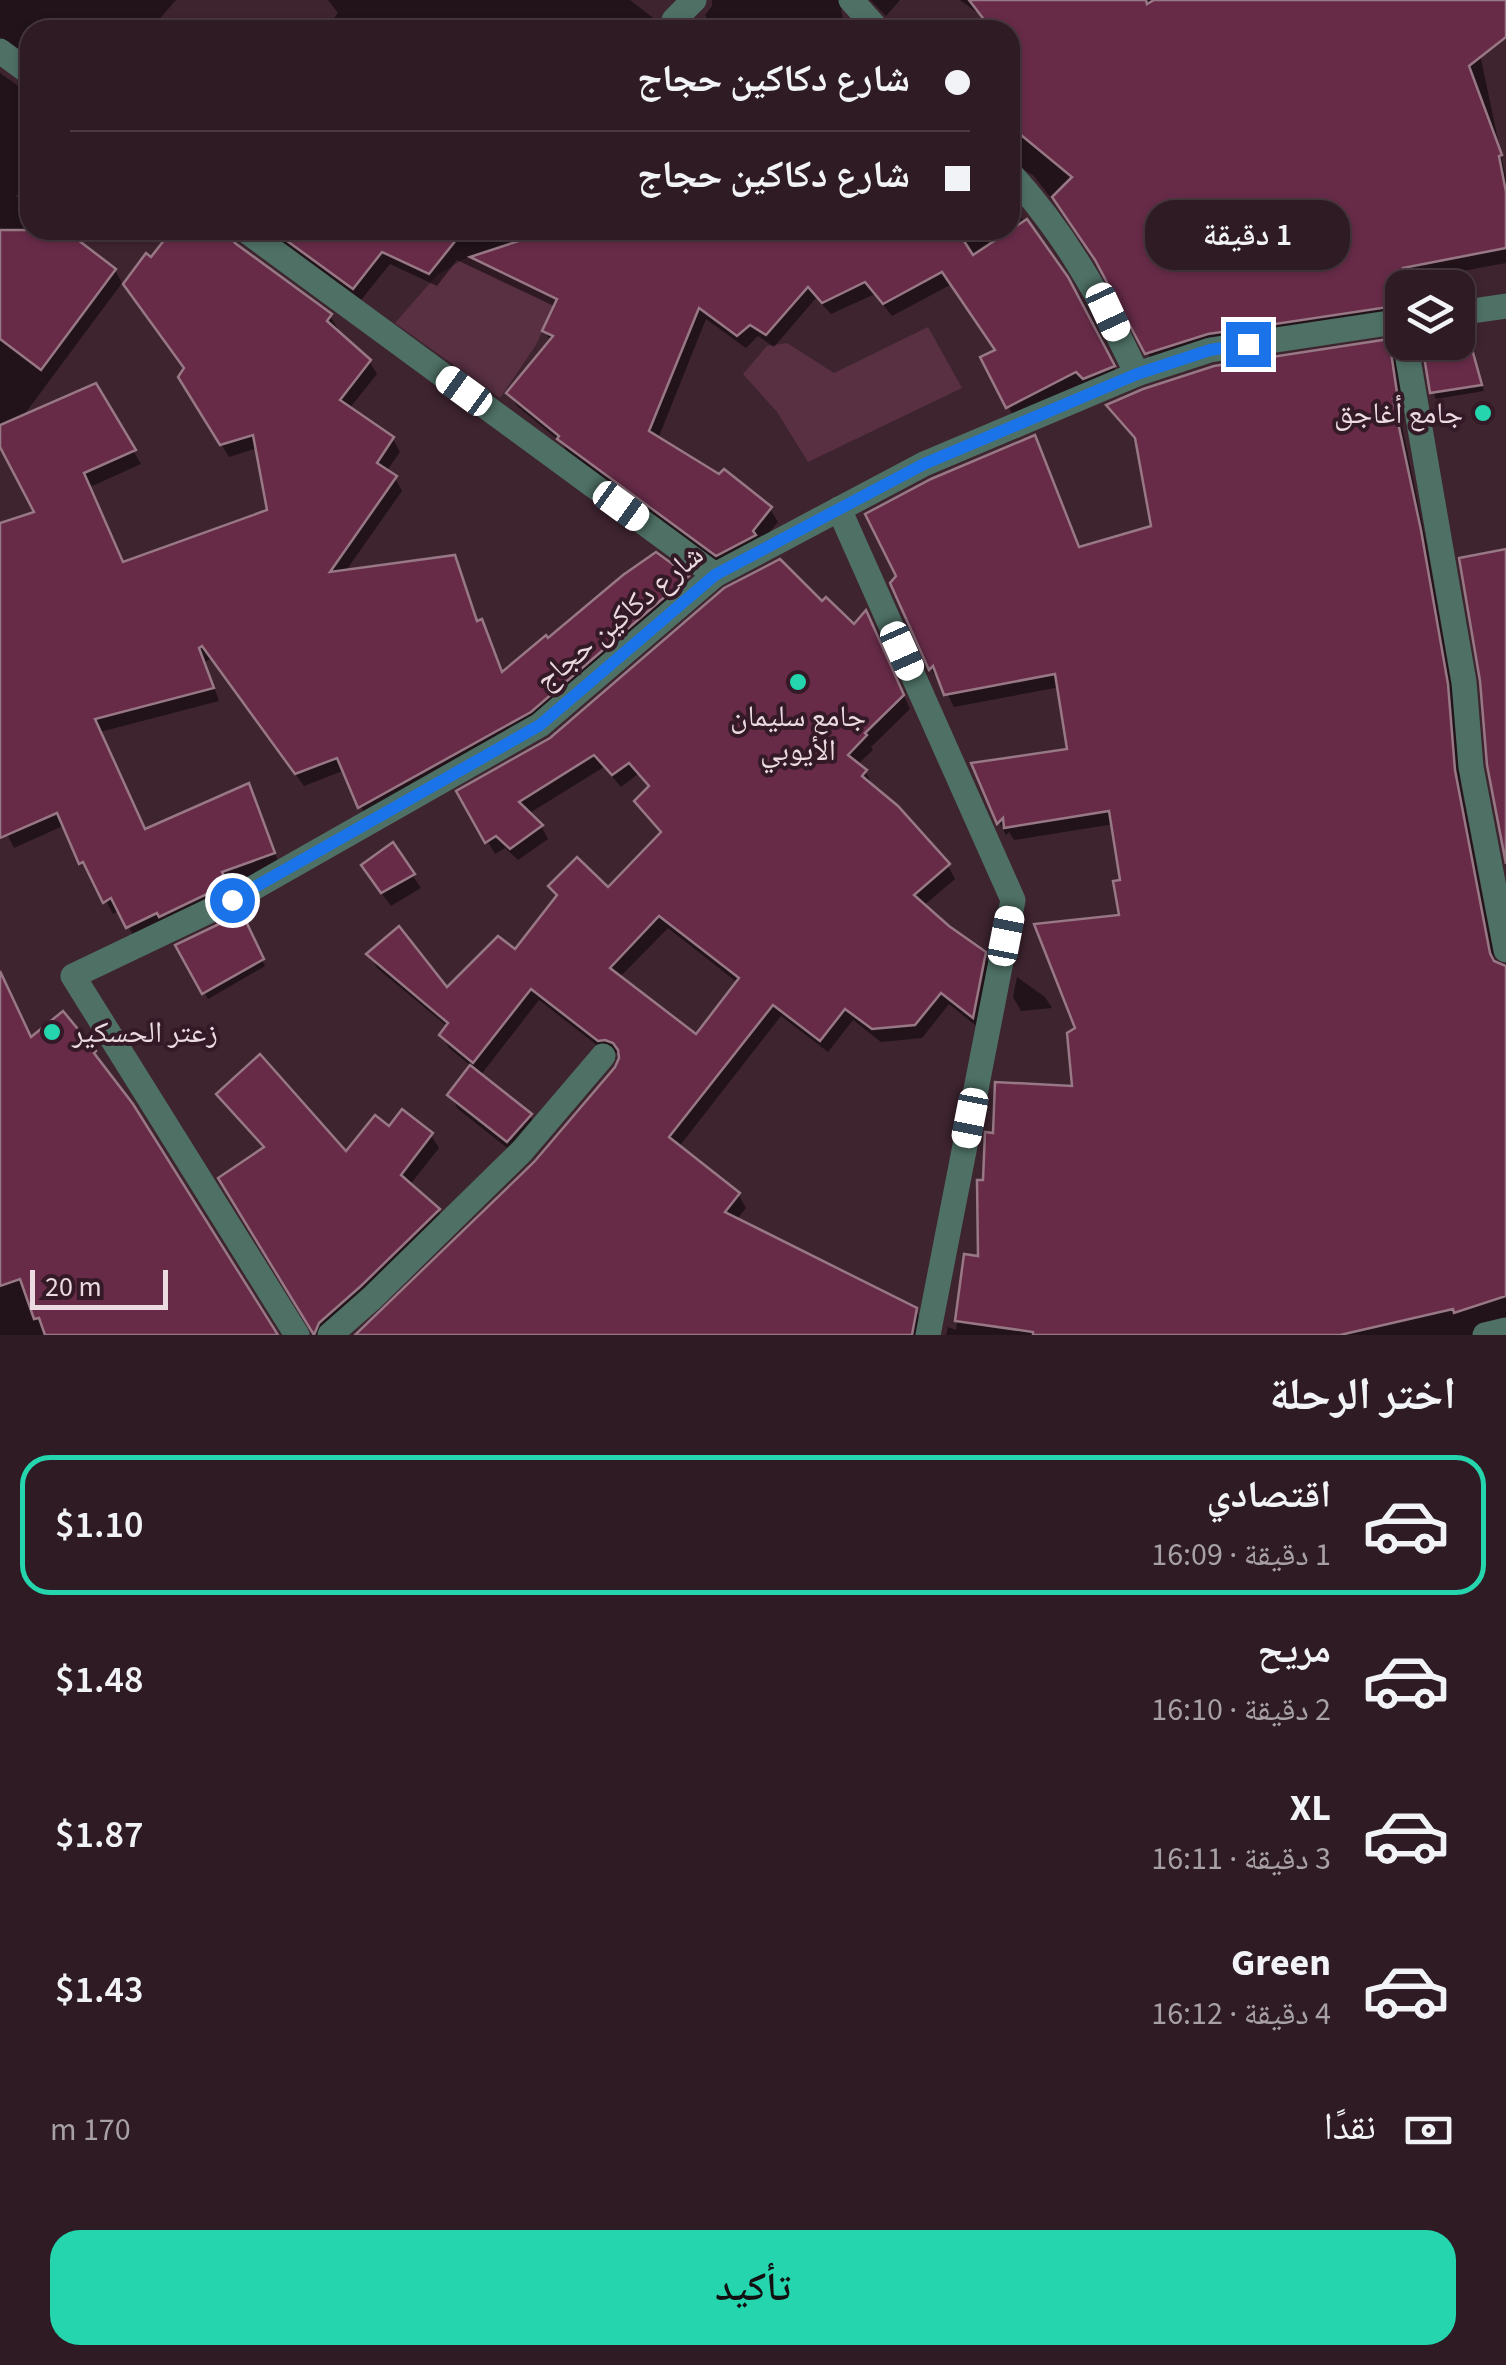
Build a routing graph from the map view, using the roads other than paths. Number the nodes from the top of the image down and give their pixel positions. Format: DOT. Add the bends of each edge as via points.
graph roads {
  1 [pos="694,0"];
  2 [pos="851,0"];
  3 [pos="674,20"];
  4 [pos="869,20"];
  5 [pos="1020,183"];
  6 [pos="258,240"];
  7 [pos="1506,306"];
  8 [pos="1475,311"];
  9 [pos="1385,331"];
  10 [pos="1408,360"];
  11 [pos="1137,374"];
  12 [pos="839,509"];
  13 [pos="715,575"];
  14 [pos="1506,950"];
  15 [pos="603,1056"];
  16 [pos="1506,1330"];
  17 [pos="297,1335"];
  18 [pos="330,1335"];
  19 [pos="928,1335"];
  20 [pos="1485,1335"];
  1 -- 3 [label="street"];
  2 -- 4 [label="street"];
  5 -- 11 [label="street" via="1074,255"];
  6 -- 13 [label="street"];
  7 -- 8 [label="street"];
  9 -- 11 [label="street, شارع دكاكين حجاج" via="1210,350"];
  10 -- 14 [label="street"];
  11 -- 12 [label="street, شارع دكاكين حجاج" via="924,464"];
  12 -- 13 [label="street, شارع دكاكين حجاج"];
  12 -- 19 [label="street" via="1013,900"];
  13 -- 17 [label="street, شارع دكاكين حجاج" via="540,725 232,900 73,976"];
  15 -- 18 [label="street" via="522,1151"];
  16 -- 20 [label="street"];
}
